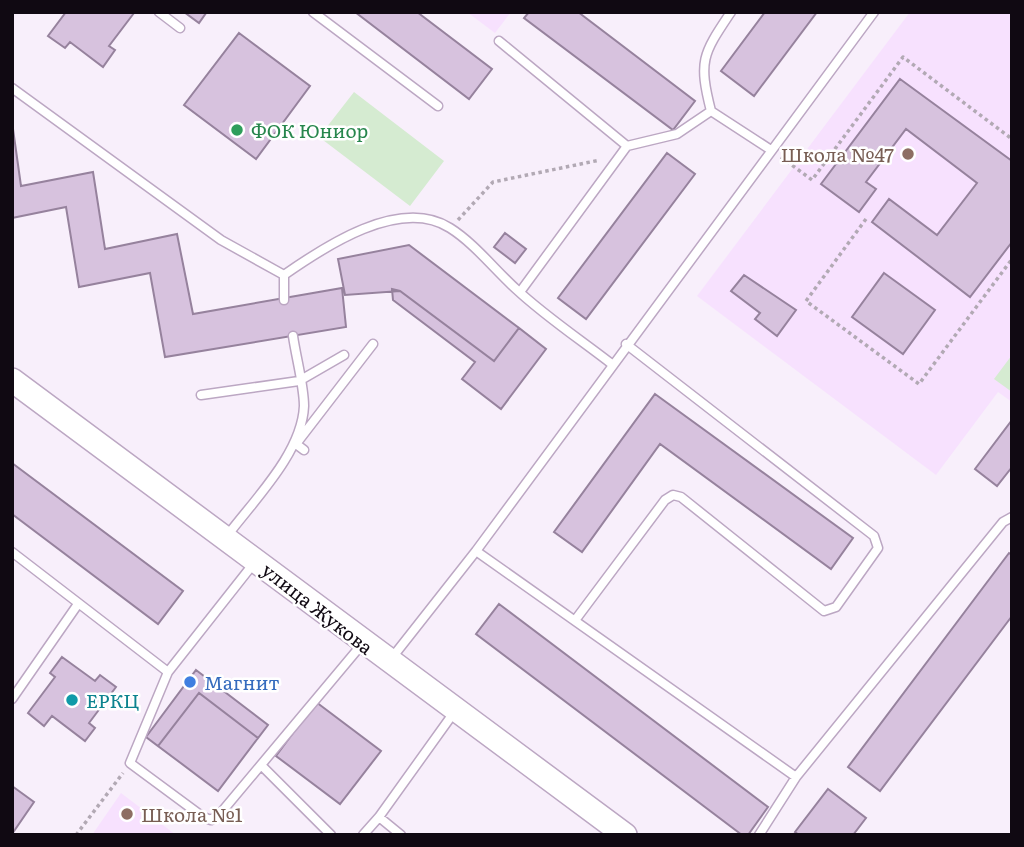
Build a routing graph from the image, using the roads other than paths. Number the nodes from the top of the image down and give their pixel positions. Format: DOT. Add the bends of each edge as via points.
graph roads {
  1 [pos="159,12"];
  2 [pos="313,12"];
  3 [pos="731,12"];
  4 [pos="874,12"];
  5 [pos="180,27"];
  6 [pos="499,41"];
  7 [pos="12,88"];
  8 [pos="438,106"];
  9 [pos="711,111"];
  10 [pos="624,150"];
  11 [pos="771,150"];
  12 [pos="284,275"];
  13 [pos="520,292"];
  14 [pos="285,300"];
  15 [pos="293,336"];
  16 [pos="373,344"];
  17 [pos="626,344"];
  18 [pos="344,355"];
  19 [pos="613,365"];
  20 [pos="12,380"];
  21 [pos="299,381"];
  22 [pos="201,395"];
  23 [pos="296,444"];
  24 [pos="304,450"];
  25 [pos="1012,517"];
  26 [pos="225,539"];
  27 [pos="476,551"];
  28 [pos="12,552"];
  29 [pos="256,560"];
  30 [pos="78,604"];
  31 [pos="576,619"];
  32 [pos="363,643"];
  33 [pos="389,662"];
  34 [pos="168,672"];
  35 [pos="12,699"];
  36 [pos="456,710"];
  37 [pos="261,765"];
  38 [pos="796,777"];
  39 [pos="379,817"];
  40 [pos="331,835"];
  41 [pos="363,835"];
  42 [pos="401,835"];
  43 [pos="625,835"];
  44 [pos="759,835"];
  1 -- 5 [label="lane"];
  2 -- 8 [label="lane"];
  3 -- 9 [label="lane" via="704,58 704,86"];
  4 -- 11 [label="lane"];
  6 -- 10 [label="lane"];
  7 -- 12 [label="lane" via="221,240"];
  9 -- 10 [label="lane" via="677,134"];
  9 -- 11 [label="lane"];
  10 -- 13 [label="lane"];
  11 -- 17 [label="lane"];
  12 -- 13 [label="lane" via="326,246 369,226 434,221 450,228"];
  12 -- 14 [label="lane"];
  13 -- 19 [label="lane"];
  15 -- 21 [label="lane"];
  16 -- 23 [label="lane"];
  17 -- 19 [label="lane"];
  17 -- 31 [label="lane" via="874,536 878,548 836,607 824,611 673,495"];
  18 -- 21 [label="lane"];
  19 -- 27 [label="lane"];
  20 -- 26 [label="street, улица Жукова"];
  21 -- 22 [label="lane"];
  21 -- 23 [label="lane" via="304,403"];
  23 -- 24 [label="lane"];
  23 -- 26 [label="lane"];
  25 -- 38 [label="lane" via="1003,522"];
  26 -- 29 [label="street, улица Жукова"];
  27 -- 31 [label="lane"];
  27 -- 33 [label="lane"];
  28 -- 30 [label="lane"];
  29 -- 32 [label="street, улица Жукова"];
  29 -- 34 [label="lane"];
  30 -- 34 [label="lane"];
  30 -- 35 [label="lane"];
  31 -- 38 [label="lane"];
  32 -- 33 [label="street, улица Жукова"];
  32 -- 37 [label="lane"];
  33 -- 36 [label="street, улица Жукова"];
  34 -- 37 [label="lane" via="130,763 211,820"];
  36 -- 39 [label="lane"];
  36 -- 43 [label="street, улица Жукова"];
  37 -- 40 [label="lane"];
  38 -- 44 [label="lane"];
  39 -- 41 [label="lane"];
  39 -- 42 [label="lane"];
}
